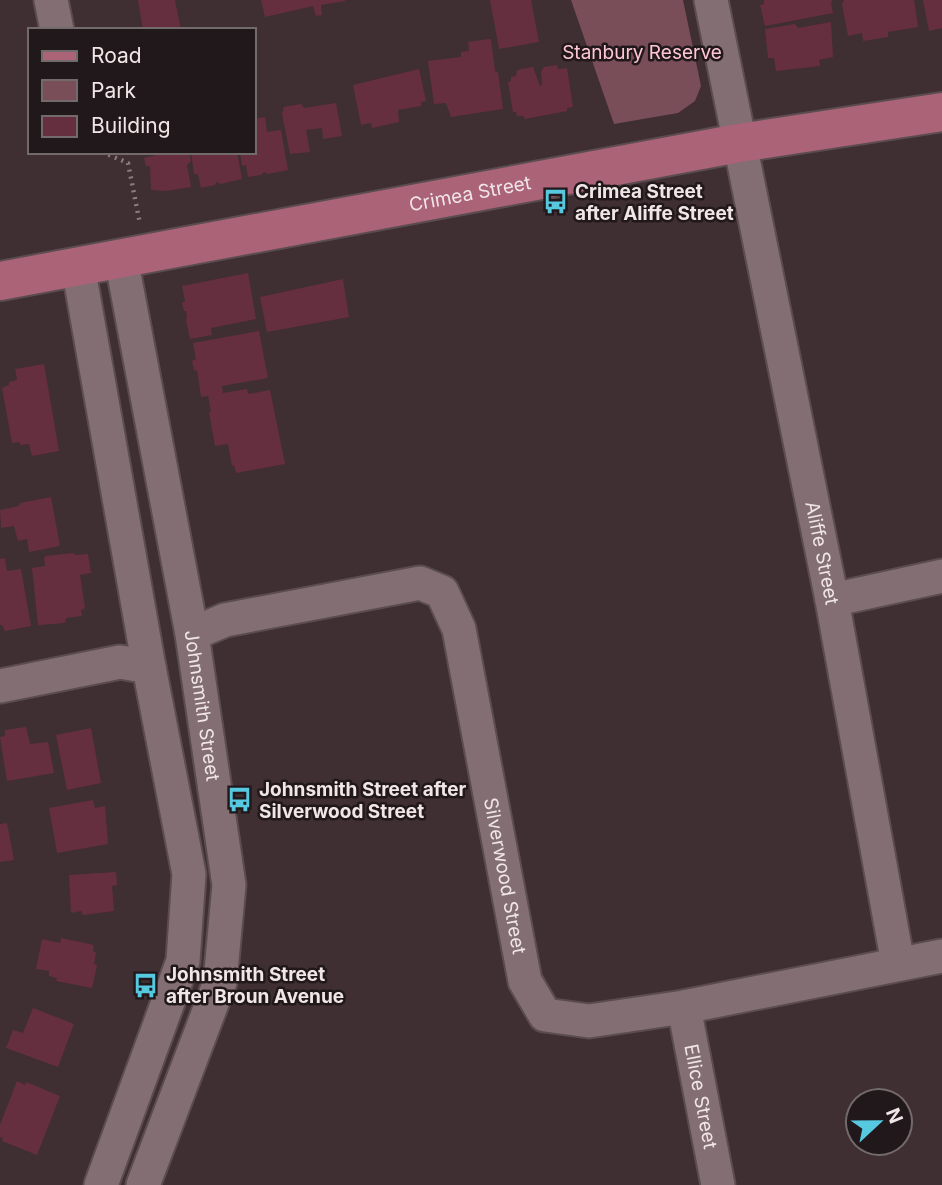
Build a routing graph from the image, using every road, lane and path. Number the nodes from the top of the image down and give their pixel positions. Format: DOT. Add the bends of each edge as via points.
graph roads {
  1 [pos="51,0"];
  2 [pos="711,0"];
  3 [pos="57,28"];
  4 [pos="942,112"];
  5 [pos="739,143"];
  6 [pos="107,154"];
  7 [pos="141,225"];
  8 [pos="121,258"];
  9 [pos="78,266"];
  10 [pos="0,281"];
  11 [pos="942,576"];
  12 [pos="832,600"];
  13 [pos="192,634"];
  14 [pos="149,667"];
  15 [pos="0,686"];
  16 [pos="942,956"];
  17 [pos="898,964"];
  18 [pos="684,1007"];
  19 [pos="102,1185"];
  20 [pos="144,1185"];
  21 [pos="718,1185"];
  1 -- 3 [label="street"];
  2 -- 5 [label="street, Aliffe Street"];
  4 -- 5 [label="main road, Crimea Street"];
  5 -- 8 [label="main road, Crimea Street"];
  5 -- 12 [label="street, Aliffe Street"];
  6 -- 7 [label="path" via="128,163"];
  8 -- 9 [label="main road, Crimea Street"];
  8 -- 13 [label="street, Johnsmith Street"];
  9 -- 10 [label="main road, Crimea Street"];
  9 -- 14 [label="street"];
  11 -- 12 [label="street"];
  12 -- 17 [label="street, Aliffe Street"];
  13 -- 18 [label="street, Silverwood Street" via="225,620 420,583 442,592 459,629 525,981 545,1015 589,1021"];
  13 -- 20 [label="street, Johnsmith Street" via="229,886 220,982"];
  14 -- 15 [label="street" via="120,662"];
  14 -- 19 [label="street" via="189,874 183,961"];
  16 -- 17 [label="street, Silverwood Street"];
  17 -- 18 [label="street, Silverwood Street"];
  18 -- 21 [label="street, Ellice Street"];
}
